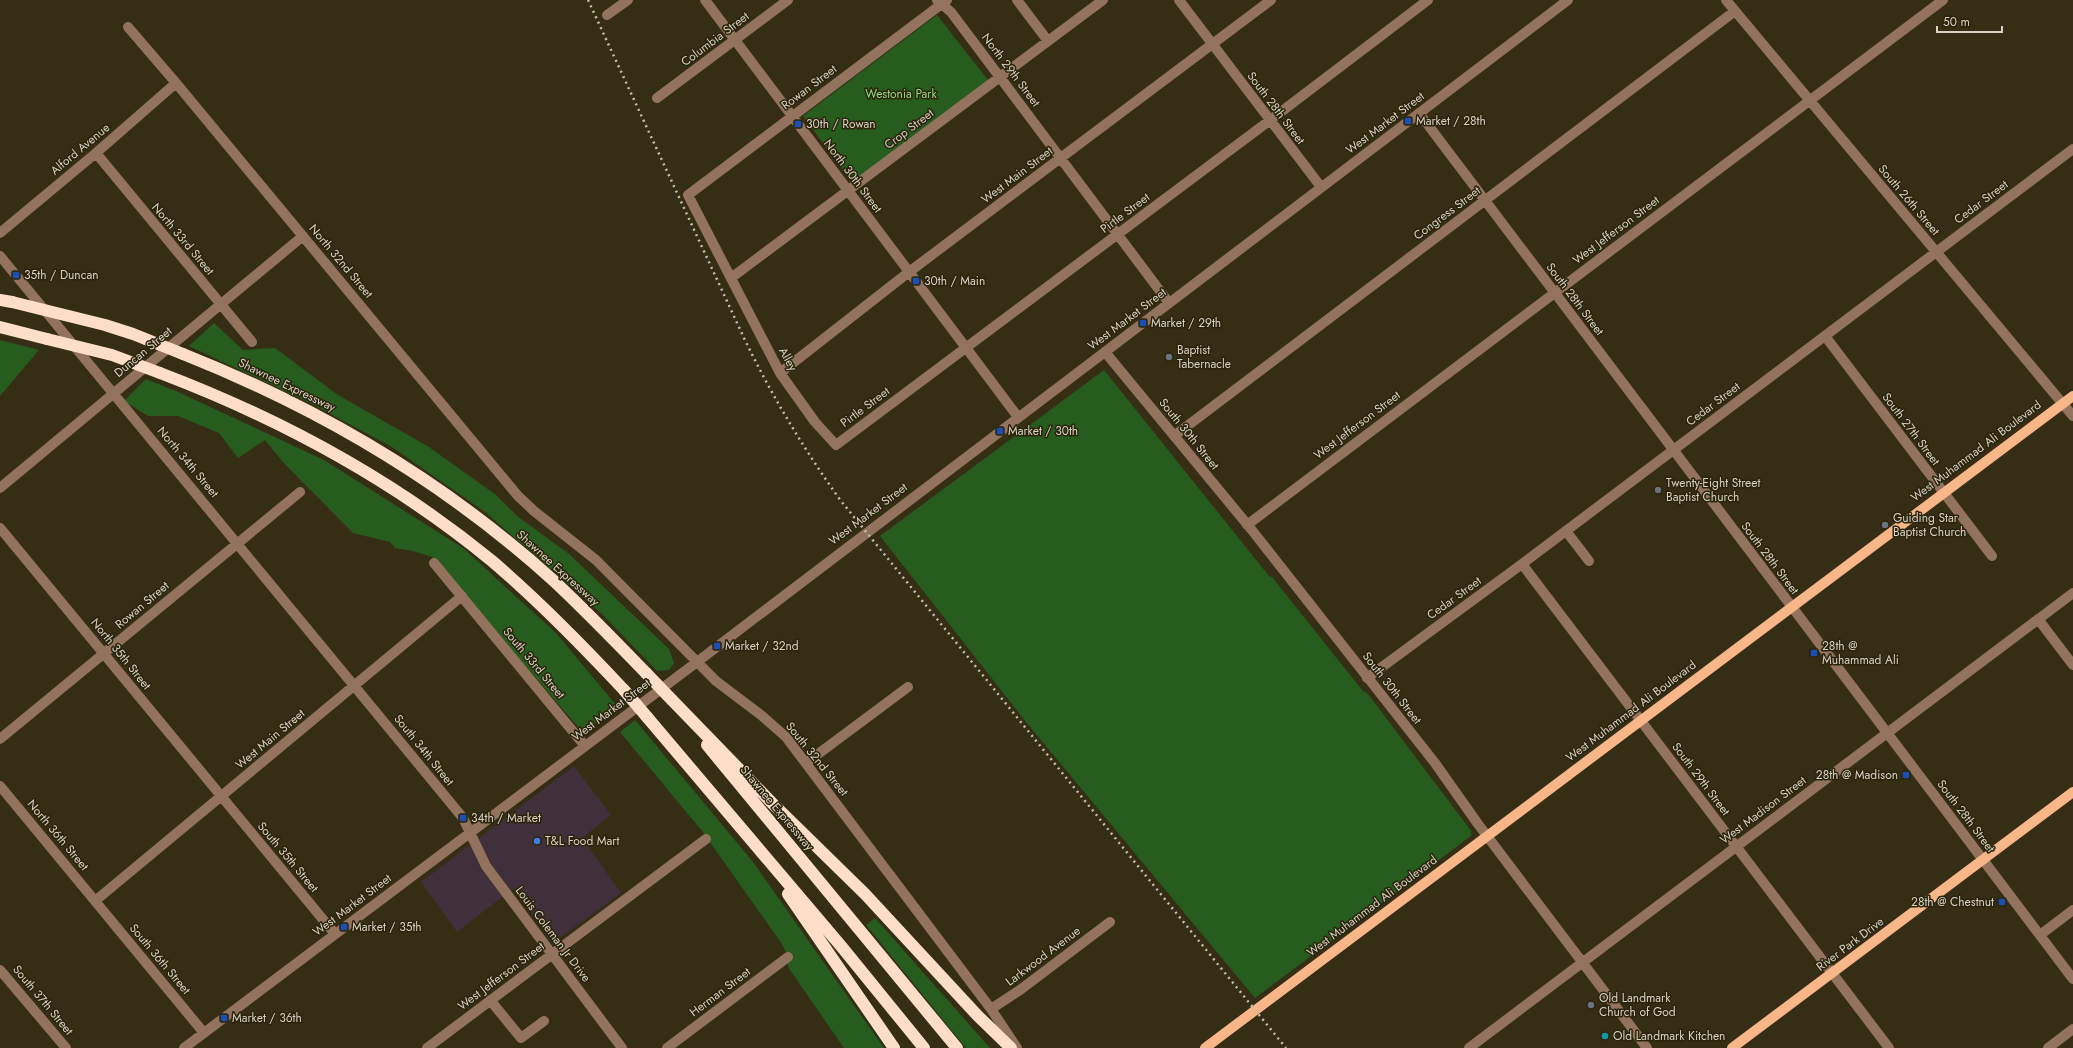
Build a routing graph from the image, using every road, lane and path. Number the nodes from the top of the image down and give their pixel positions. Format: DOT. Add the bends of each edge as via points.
graph roads {
  1 [pos="628,0"];
  2 [pos="705,0"];
  3 [pos="788,0"];
  4 [pos="1017,0"];
  5 [pos="1179,0"];
  6 [pos="1271,0"];
  7 [pos="1428,0"];
  8 [pos="1568,0"];
  9 [pos="1726,0"];
  10 [pos="1943,0"];
  11 [pos="942,1"];
  12 [pos="1100,1"];
  13 [pos="1736,11"];
  14 [pos="607,15"];
  15 [pos="128,27"];
  16 [pos="735,40"];
  17 [pos="1048,41"];
  18 [pos="1212,44"];
  19 [pos="1000,77"];
  20 [pos="176,83"];
  21 [pos="657,98"];
  22 [pos="1810,100"];
  23 [pos="1418,113"];
  24 [pos="792,116"];
  25 [pos="1269,121"];
  26 [pos="2073,149"];
  27 [pos="96,153"];
  28 [pos="1060,158"];
  29 [pos="1321,187"];
  30 [pos="848,191"];
  31 [pos="688,195"];
  32 [pos="1485,201"];
  33 [pos="0,233"];
  34 [pos="1118,234"];
  35 [pos="303,236"];
  36 [pos="1936,252"];
  37 [pos="0,256"];
  38 [pos="909,272"];
  39 [pos="730,278"];
  40 [pos="1555,293"];
  41 [pos="0,300"];
  42 [pos="1169,303"];
  43 [pos="220,304"];
  44 [pos="0,327"];
  45 [pos="1825,336"];
  46 [pos="252,342"];
  47 [pos="966,348"];
  48 [pos="1105,352"];
  49 [pos="780,373"];
  50 [pos="114,393"];
  51 [pos="2073,396"];
  52 [pos="2063,403"];
  53 [pos="2073,416"];
  54 [pos="1018,417"];
  55 [pos="1174,436"];
  56 [pos="836,445"];
  57 [pos="1673,450"];
  58 [pos="0,488"];
  59 [pos="300,492"];
  60 [pos="1943,492"];
  61 [pos="534,512"];
  62 [pos="1247,525"];
  63 [pos="0,528"];
  64 [pos="1566,531"];
  65 [pos="238,543"];
  66 [pos="1992,556"];
  67 [pos="1589,562"];
  68 [pos="434,563"];
  69 [pos="1522,564"];
  70 [pos="2073,593"];
  71 [pos="462,596"];
  72 [pos="1791,607"];
  73 [pos="2038,619"];
  74 [pos="104,654"];
  75 [pos="697,662"];
  76 [pos="2073,665"];
  77 [pos="1367,678"];
  78 [pos="355,685"];
  79 [pos="908,687"];
  80 [pos="672,700"];
  81 [pos="1640,721"];
  82 [pos="1887,733"];
  83 [pos="0,739"];
  84 [pos="586,746"];
  85 [pos="806,763"];
  86 [pos="0,786"];
  87 [pos="2073,792"];
  88 [pos="221,796"];
  89 [pos="742,828"];
  90 [pos="470,832"];
  91 [pos="1487,836"];
  92 [pos="706,839"];
  93 [pos="1736,847"];
  94 [pos="1983,860"];
  95 [pos="95,901"];
  96 [pos="2073,910"];
  97 [pos="1110,922"];
  98 [pos="335,934"];
  99 [pos="2040,935"];
  100 [pos="552,954"];
  101 [pos="788,957"];
  102 [pos="1582,963"];
  103 [pos="0,970"];
  104 [pos="1833,973"];
  105 [pos="2073,979"];
  106 [pos="490,1000"];
  107 [pos="991,1009"];
  108 [pos="544,1021"];
  109 [pos="2073,1029"];
  110 [pos="204,1033"];
  111 [pos="66,1048"];
  112 [pos="184,1048"];
  113 [pos="427,1048"];
  114 [pos="622,1048"];
  115 [pos="667,1048"];
  116 [pos="894,1048"];
  117 [pos="924,1048"];
  118 [pos="957,1048"];
  119 [pos="1011,1048"];
  120 [pos="1017,1048"];
  121 [pos="1205,1048"];
  122 [pos="1469,1048"];
  123 [pos="1647,1048"];
  124 [pos="1732,1048"];
  125 [pos="1889,1048"];
  126 [pos="2048,1048"];
  1 -- 14 [label="street"];
  2 -- 16 [label="street, North 30th Street"];
  3 -- 16 [label="street, Columbia Street"];
  4 -- 17 [label="street"];
  5 -- 18 [label="street, South 28th Street"];
  6 -- 18 [label="street, West Main Street"];
  7 -- 25 [label="street, Pirtle Street"];
  8 -- 23 [label="street, West Market Street"];
  9 -- 13 [label="street, South 26th Street"];
  10 -- 22 [label="street, West Jefferson Street"];
  11 -- 19 [label="street, North 29th Street"];
  11 -- 24 [label="street, Rowan Street"];
  12 -- 17 [label="street, Crop Street"];
  13 -- 22 [label="street, South 26th Street"];
  13 -- 32 [label="street, Congress Street"];
  15 -- 20 [label="street, North 32nd Street"];
  16 -- 21 [label="street, Columbia Street"];
  16 -- 24 [label="street, North 30th Street"];
  17 -- 19 [label="street, Crop Street"];
  18 -- 25 [label="street, South 28th Street"];
  18 -- 28 [label="street, West Main Street"];
  19 -- 28 [label="street, North 29th Street"];
  19 -- 30 [label="street, Crop Street"];
  20 -- 27 [label="street, Alford Avenue"];
  20 -- 35 [label="street, North 32nd Street"];
  22 -- 36 [label="street, South 26th Street"];
  22 -- 40 [label="street, West Jefferson Street"];
  23 -- 29 [label="street, West Market Street"];
  23 -- 32 [label="street, South 28th Street"];
  24 -- 30 [label="street, North 30th Street"];
  24 -- 31 [label="street, Rowan Street"];
  25 -- 29 [label="street, South 28th Street"];
  25 -- 34 [label="street, Pirtle Street"];
  26 -- 36 [label="street, Cedar Street"];
  27 -- 33 [label="street, Alford Avenue"];
  27 -- 43 [label="street, North 33rd Street"];
  28 -- 34 [label="street"];
  28 -- 38 [label="street, West Main Street"];
  29 -- 42 [label="street, West Market Street"];
  30 -- 38 [label="street, North 30th Street"];
  30 -- 39 [label="street, Crop Street"];
  31 -- 39 [label="street, Alley"];
  32 -- 40 [label="street, South 28th Street"];
  32 -- 55 [label="street, Congress Street"];
  34 -- 42 [label="street"];
  34 -- 47 [label="street, Pirtle Street"];
  35 -- 43 [label="street, Duncan Street"];
  35 -- 61 [label="street, North 32nd Street" via="518,496"];
  36 -- 45 [label="street, Cedar Street"];
  36 -- 52 [label="street, South 26th Street"];
  37 -- 50 [label="street, North 34th Street"];
  38 -- 47 [label="street"];
  38 -- 49 [label="street, West Main Street"];
  39 -- 49 [label="street, Alley"];
  40 -- 57 [label="street, South 28th Street"];
  40 -- 62 [label="street, West Jefferson Street"];
  41 -- 80 [label="highway, Shawnee Expressway, bridge" via="112,327 255,384 335,424 444,493 498,534 554,581"];
  42 -- 48 [label="street, West Market Street"];
  43 -- 46 [label="street, North 33rd Street"];
  43 -- 50 [label="street, Duncan Street"];
  44 -- 89 [label="highway, bridge" via="112,355 221,396 310,439 357,466 428,513 529,594 624,690"];
  45 -- 57 [label="street, Cedar Street"];
  45 -- 60 [label="street, South 27th Street"];
  47 -- 54 [label="street"];
  47 -- 56 [label="street, Pirtle Street"];
  48 -- 54 [label="street, West Market Street"];
  48 -- 55 [label="street, South 30th Street"];
  49 -- 56 [label="street, Alley" via="815,422"];
  50 -- 58 [label="street, Duncan Street"];
  50 -- 65 [label="street, North 34th Street"];
  51 -- 52 [label="main road, West Muhammad Ali Boulevard"];
  52 -- 53 [label="street, South 26th Street"];
  52 -- 60 [label="main road, West Muhammad Ali Boulevard"];
  54 -- 75 [label="street, West Market Street"];
  55 -- 62 [label="street, South 30th Street"];
  57 -- 64 [label="street, Cedar Street"];
  57 -- 72 [label="street, South 28th Street"];
  59 -- 65 [label="street, Rowan Street"];
  60 -- 66 [label="street, South 27th Street"];
  60 -- 72 [label="main road, West Muhammad Ali Boulevard"];
  61 -- 75 [label="street, South 32nd Street" via="596,560"];
  62 -- 77 [label="street, South 30th Street"];
  63 -- 74 [label="street, North 35th Street"];
  64 -- 67 [label="street"];
  64 -- 69 [label="street, Cedar Street"];
  65 -- 74 [label="street, Rowan Street"];
  65 -- 78 [label="street, North 34th Street"];
  68 -- 71 [label="street"];
  69 -- 77 [label="street, Cedar Street"];
  69 -- 81 [label="street, South 29th Street"];
  70 -- 73 [label="street, West Madison Street"];
  71 -- 78 [label="street, West Main Street"];
  71 -- 84 [label="street, South 33rd Street"];
  72 -- 81 [label="main road, West Muhammad Ali Boulevard"];
  72 -- 82 [label="street, South 28th Street"];
  73 -- 76 [label="street"];
  73 -- 82 [label="street, West Madison Street"];
  74 -- 83 [label="street, Rowan Street"];
  74 -- 88 [label="street, North 35th Street"];
  75 -- 84 [label="street, West Market Street"];
  75 -- 85 [label="street, South 32nd Street" via="716,681 786,737"];
  77 -- 91 [label="street, South 30th Street" via="1435,763"];
  78 -- 88 [label="street, West Main Street"];
  78 -- 90 [label="street, South 34th Street" via="463,818"];
  79 -- 85 [label="street"];
  80 -- 118 [label="highway, Shawnee Expressway" via="743,790"];
  80 -- 119 [label="highway" via="865,894"];
  81 -- 91 [label="main road, West Muhammad Ali Boulevard"];
  81 -- 93 [label="street, South 29th Street"];
  82 -- 93 [label="street, West Madison Street"];
  82 -- 94 [label="street, South 28th Street"];
  84 -- 90 [label="street, West Market Street"];
  85 -- 107 [label="street, South 32nd Street"];
  86 -- 95 [label="street, North 36th Street"];
  87 -- 94 [label="main road, River Park Drive"];
  88 -- 95 [label="street, West Main Street"];
  88 -- 98 [label="street, South 35th Street"];
  89 -- 116 [label="highway"];
  89 -- 117 [label="highway"];
  90 -- 98 [label="street, West Market Street"];
  90 -- 100 [label="street, Louis Coleman Jr Drive" via="486,866"];
  91 -- 102 [label="street, South 30th Street"];
  91 -- 121 [label="main road, West Muhammad Ali Boulevard"];
  92 -- 100 [label="street, West Jefferson Street"];
  93 -- 102 [label="street, West Madison Street"];
  93 -- 104 [label="street, South 29th Street"];
  94 -- 99 [label="street, South 28th Street"];
  94 -- 104 [label="main road, River Park Drive"];
  95 -- 110 [label="street, South 36th Street"];
  96 -- 99 [label="street"];
  97 -- 107 [label="street, Larkwood Avenue"];
  98 -- 110 [label="street, West Market Street"];
  99 -- 105 [label="street, South 28th Street"];
  100 -- 106 [label="street, West Jefferson Street"];
  100 -- 114 [label="street, Louis Coleman Jr Drive"];
  101 -- 115 [label="street, Herman Street"];
  102 -- 122 [label="street, West Madison Street"];
  102 -- 123 [label="street, South 30th Street"];
  103 -- 111 [label="street, South 37th Street"];
  104 -- 124 [label="main road, River Park Drive"];
  104 -- 125 [label="street, South 29th Street"];
  106 -- 108 [label="street" via="521,1038"];
  106 -- 113 [label="street, West Jefferson Street"];
  107 -- 120 [label="street, South 32nd Street"];
  109 -- 126 [label="street"];
  110 -- 112 [label="street, West Market Street"];
}
